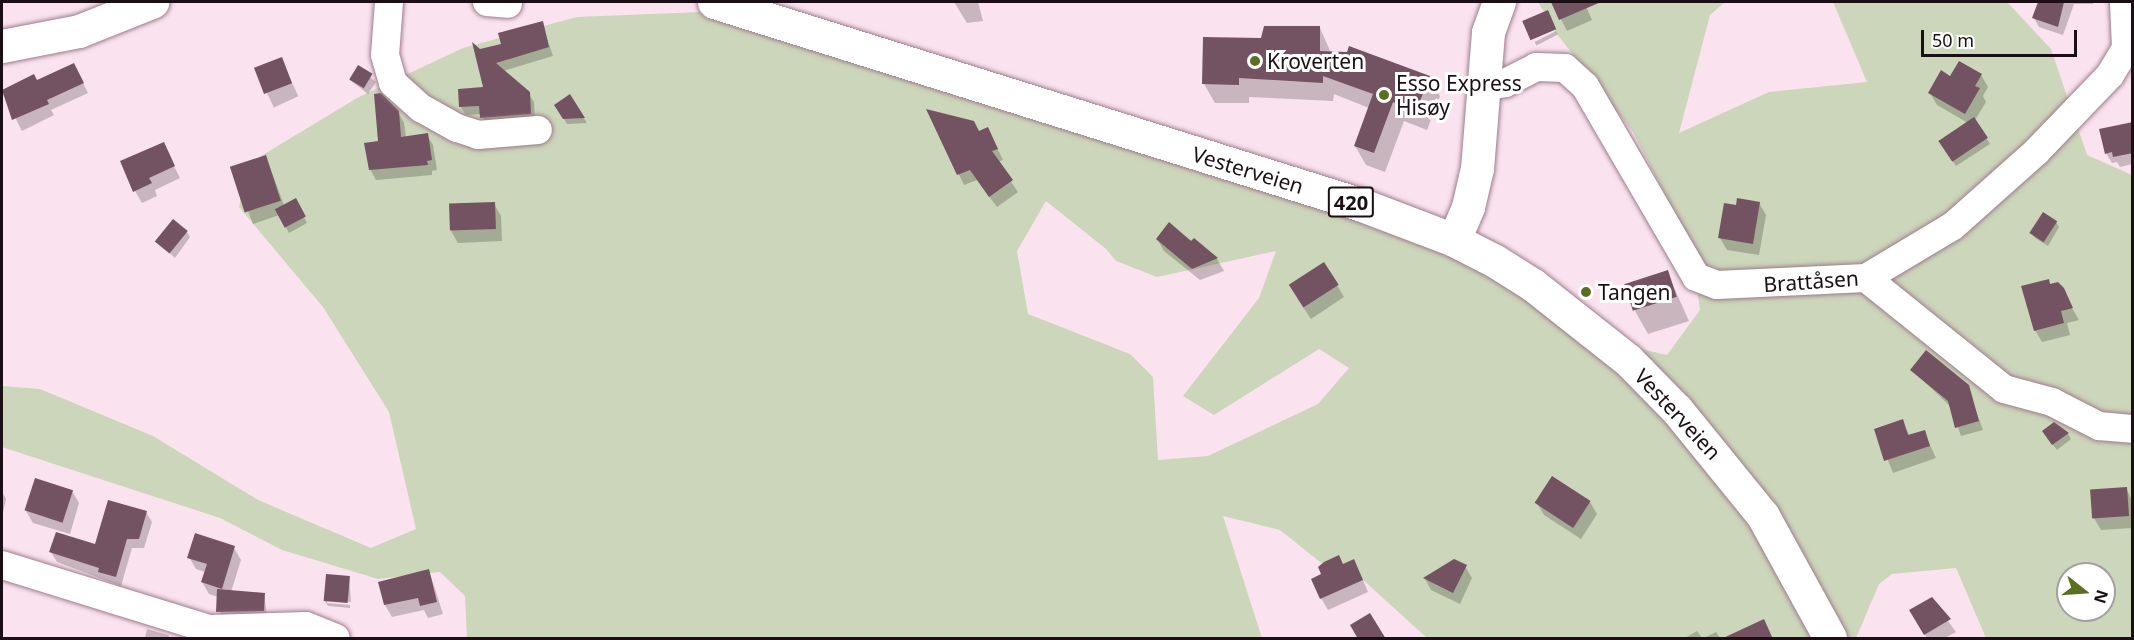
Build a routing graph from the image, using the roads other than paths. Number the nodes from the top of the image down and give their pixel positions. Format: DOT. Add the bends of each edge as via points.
graph roads {
  1 [pos="152,2"];
  2 [pos="389,2"];
  3 [pos="714,2"];
  4 [pos="1499,2"];
  5 [pos="2124,2"];
  6 [pos="2,46"];
  7 [pos="2129,50"];
  8 [pos="1481,87"];
  9 [pos="538,130"];
  10 [pos="1454,240"];
  11 [pos="1866,278"];
  12 [pos="2133,429"];
  13 [pos="2,565"];
  14 [pos="336,639"];
  15 [pos="1830,639"];
  1 -- 6 [label="main road" via="79,31"];
  2 -- 9 [label="street" via="385,55 393,83 422,108 478,135"];
  3 -- 10 [label="main road, Vesterveien / 420" via="1362,205"];
  4 -- 8 [label="main road" via="1488,32"];
  5 -- 7 [label="street, Brattåsen"];
  7 -- 11 [label="street, Brattåsen" via="2045,144 1962,219"];
  8 -- 10 [label="main road" via="1477,169 1468,207"];
  8 -- 11 [label="street, Brattåsen" via="1505,83 1536,67 1565,68 1585,86 1696,277 1717,285"];
  10 -- 15 [label="main road, Vesterveien / 420" via="1533,285 1628,360 1677,410 1763,516"];
  11 -- 12 [label="street" via="2004,389 2052,402 2099,426"];
  13 -- 14 [label="street" via="209,629 306,626"];
}
